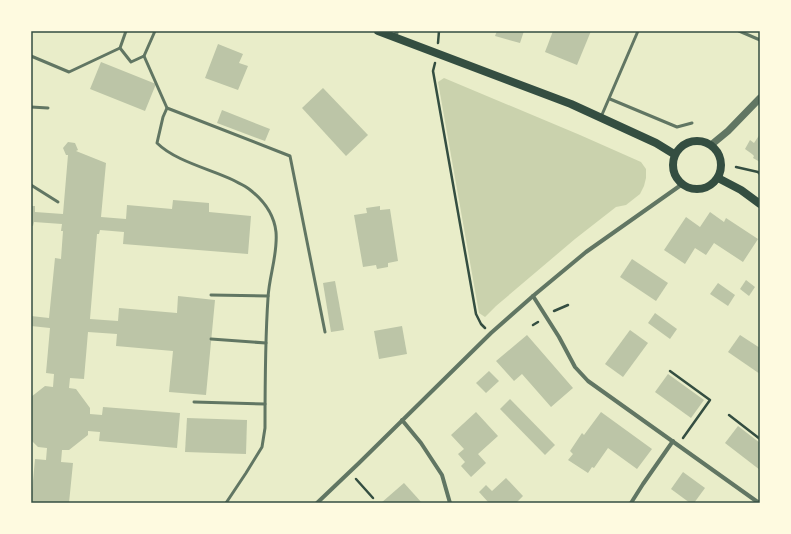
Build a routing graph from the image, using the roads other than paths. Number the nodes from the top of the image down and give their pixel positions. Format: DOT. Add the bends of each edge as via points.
graph roads {
  1 [pos="126,31"];
  2 [pos="155,31"];
  3 [pos="378,31"];
  4 [pos="638,31"];
  5 [pos="739,31"];
  6 [pos="396,34"];
  7 [pos="760,40"];
  8 [pos="120,48"];
  9 [pos="31,56"];
  10 [pos="144,56"];
  11 [pos="760,98"];
  12 [pos="610,99"];
  13 [pos="31,107"];
  14 [pos="48,108"];
  15 [pos="167,108"];
  16 [pos="601,118"];
  17 [pos="692,123"];
  18 [pos="711,145"];
  19 [pos="674,154"];
  20 [pos="718,178"];
  21 [pos="31,185"];
  22 [pos="681,185"];
  23 [pos="58,202"];
  24 [pos="760,204"];
  25 [pos="211,295"];
  26 [pos="268,296"];
  27 [pos="533,296"];
  28 [pos="325,332"];
  29 [pos="211,339"];
  30 [pos="266,343"];
  31 [pos="194,402"];
  32 [pos="265,404"];
  33 [pos="402,420"];
  34 [pos="674,441"];
  35 [pos="226,503"];
  36 [pos="317,503"];
  37 [pos="450,503"];
  38 [pos="631,503"];
  39 [pos="759,503"];
  1 -- 8 [label="lane"];
  2 -- 10 [label="lane"];
  3 -- 6 [label="main road"];
  4 -- 12 [label="lane"];
  5 -- 7 [label="lane"];
  6 -- 16 [label="main road" via="437,53"];
  8 -- 9 [label="lane" via="69,72"];
  8 -- 10 [label="lane" via="131,62"];
  10 -- 15 [label="lane"];
  11 -- 18 [label="street"];
  12 -- 16 [label="lane"];
  12 -- 17 [label="lane" via="677,127"];
  13 -- 14 [label="lane"];
  15 -- 26 [label="lane" via="157,144 176,157 248,188 261,199 270,213 276,231"];
  15 -- 28 [label="lane" via="290,156"];
  16 -- 19 [label="main road"];
  18 -- 19 [label="main road" via="693,141"];
  18 -- 20 [label="main road" via="719,154 721,162"];
  19 -- 22 [label="main road" via="673,170"];
  20 -- 22 [label="main road" via="701,190"];
  20 -- 24 [label="main road"];
  21 -- 23 [label="lane"];
  22 -- 27 [label="street" via="586,252"];
  25 -- 26 [label="lane"];
  26 -- 30 [label="lane"];
  27 -- 33 [label="street" via="491,333"];
  27 -- 34 [label="street" via="575,367 588,381"];
  29 -- 30 [label="lane"];
  30 -- 32 [label="lane"];
  31 -- 32 [label="lane"];
  32 -- 35 [label="lane" via="262,447"];
  33 -- 36 [label="street"];
  33 -- 37 [label="street" via="421,443 442,476"];
  34 -- 38 [label="street"];
  34 -- 39 [label="street"];
}
